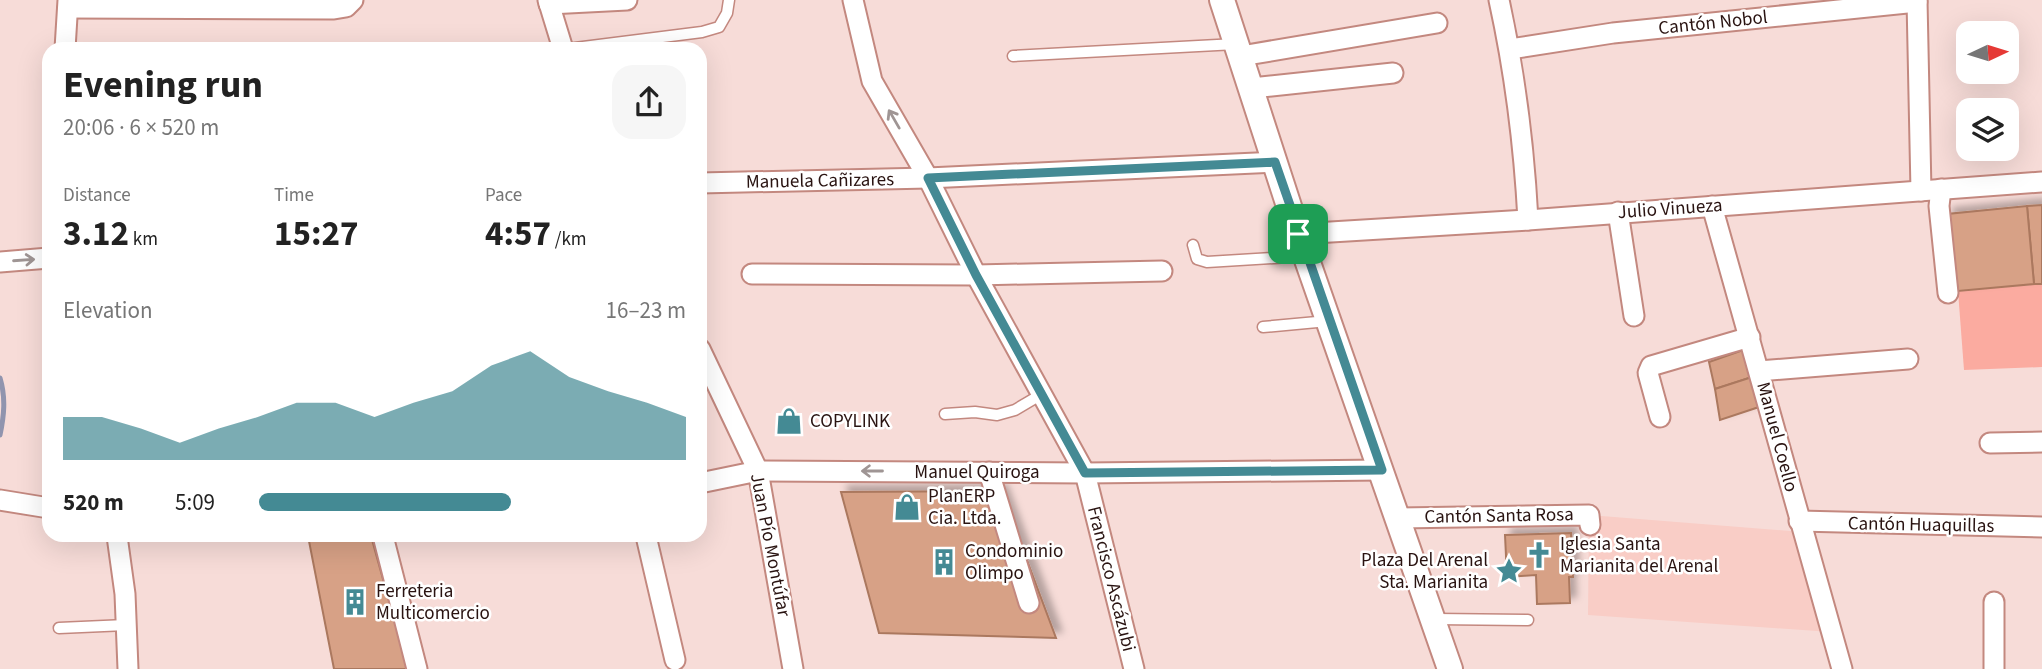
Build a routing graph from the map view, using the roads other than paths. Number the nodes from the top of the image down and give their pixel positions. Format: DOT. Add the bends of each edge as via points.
graph roads {
  1 [pos="353,0"];
  2 [pos="627,0"];
  3 [pos="729,0"];
  4 [pos="853,0"];
  5 [pos="1222,0"];
  6 [pos="1499,0"];
  7 [pos="1917,1"];
  8 [pos="548,2"];
  9 [pos="68,4"];
  10 [pos="1437,23"];
  11 [pos="65,42"];
  12 [pos="562,42"];
  13 [pos="621,42"];
  14 [pos="1510,49"];
  15 [pos="1239,50"];
  16 [pos="1013,56"];
  17 [pos="1393,73"];
  18 [pos="1252,88"];
  19 [pos="1275,162"];
  20 [pos="928,178"];
  21 [pos="2042,182"];
  22 [pos="707,183"];
  23 [pos="1941,189"];
  24 [pos="1921,191"];
  25 [pos="1712,206"];
  26 [pos="1618,212"];
  27 [pos="1528,220"];
  28 [pos="1193,245"];
  29 [pos="1302,245"];
  30 [pos="42,258"];
  31 [pos="0,261"];
  32 [pos="1162,271"];
  33 [pos="752,274"];
  34 [pos="976,275"];
  35 [pos="1948,293"];
  36 [pos="1634,316"];
  37 [pos="1329,321"];
  38 [pos="1263,327"];
  39 [pos="1750,337"];
  40 [pos="1908,359"];
  41 [pos="707,364"];
  42 [pos="1759,372"];
  43 [pos="1042,394"];
  44 [pos="945,414"];
  45 [pos="1660,417"];
  46 [pos="2042,442"];
  47 [pos="1990,443"];
  48 [pos="1382,470"];
  49 [pos="758,471"];
  50 [pos="989,472"];
  51 [pos="1085,473"];
  52 [pos="707,482"];
  53 [pos="0,500"];
  54 [pos="42,507"];
  55 [pos="1399,518"];
  56 [pos="1799,521"];
  57 [pos="1590,526"];
  58 [pos="2042,527"];
  59 [pos="118,542"];
  60 [pos="384,542"];
  61 [pos="647,542"];
  62 [pos="1994,602"];
  63 [pos="1029,603"];
  64 [pos="1434,619"];
  65 [pos="1528,620"];
  66 [pos="126,625"];
  67 [pos="59,628"];
  68 [pos="675,660"];
  69 [pos="1446,668"];
  70 [pos="128,669"];
  71 [pos="416,669"];
  72 [pos="793,669"];
  73 [pos="1134,669"];
  74 [pos="1842,669"];
  75 [pos="1994,669"];
  1 -- 9 [label="street" via="334,9"];
  2 -- 8 [label="street"];
  3 -- 13 [label="lane" via="719,27"];
  20 -- 4 [label="street, Francisco Ascázubi, one-way" via="872,81"];
  5 -- 15 [label="street"];
  6 -- 14 [label="street"];
  7 -- 14 [label="street, Cantón Nobol" via="1613,33"];
  7 -- 24 [label="street"];
  8 -- 12 [label="street"];
  9 -- 11 [label="street"];
  10 -- 15 [label="street"];
  14 -- 27 [label="street"];
  15 -- 16 [label="lane"];
  15 -- 18 [label="street"];
  17 -- 18 [label="street"];
  18 -- 19 [label="street"];
  19 -- 20 [label="street, Manuela Cañizares"];
  19 -- 29 [label="street"];
  20 -- 22 [label="street, Manuela Cañizares"];
  20 -- 34 [label="street, Francisco Ascázubi"];
  21 -- 23 [label="street, Julio Vinueza"];
  23 -- 24 [label="street, Julio Vinueza"];
  23 -- 35 [label="street"];
  24 -- 25 [label="street, Julio Vinueza"];
  25 -- 26 [label="street, Julio Vinueza"];
  25 -- 39 [label="street, Manuel Coello"];
  26 -- 27 [label="street, Julio Vinueza"];
  26 -- 36 [label="street"];
  27 -- 29 [label="street, Julio Vinueza"];
  28 -- 29 [label="lane" via="1197,259 1207,262"];
  29 -- 37 [label="street"];
  31 -- 30 [label="street, one-way"];
  32 -- 34 [label="street"];
  33 -- 34 [label="street"];
  34 -- 43 [label="street, Francisco Ascázubi"];
  37 -- 38 [label="lane"];
  37 -- 48 [label="street"];
  39 -- 42 [label="street, Manuel Coello"];
  39 -- 45 [label="street" via="1651,366 1648,373"];
  40 -- 42 [label="street"];
  41 -- 49 [label="street, Juan Pío Montúfar"];
  42 -- 56 [label="street, Manuel Coello"];
  43 -- 44 [label="lane" via="997,415"];
  43 -- 51 [label="street, Francisco Ascázubi"];
  46 -- 47 [label="street"];
  48 -- 51 [label="street, Manuel Quiroga"];
  48 -- 55 [label="street"];
  50 -- 49 [label="street, Manuel Quiroga, one-way"];
  49 -- 52 [label="street, Manuel Quiroga"];
  49 -- 72 [label="street, Juan Pío Montúfar"];
  50 -- 51 [label="street, Manuel Quiroga"];
  50 -- 63 [label="street"];
  51 -- 73 [label="street, Francisco Ascázubi"];
  53 -- 54 [label="street"];
  55 -- 57 [label="street, Cantón Santa Rosa" via="1589,515"];
  55 -- 64 [label="street"];
  56 -- 58 [label="street, Cantón Huaquillas"];
  56 -- 74 [label="street, Manuel Coello"];
  59 -- 66 [label="street"];
  60 -- 71 [label="street"];
  61 -- 68 [label="street"];
  62 -- 75 [label="street"];
  64 -- 65 [label="lane"];
  64 -- 69 [label="street"];
  66 -- 67 [label="lane"];
  66 -- 70 [label="street"];
}
